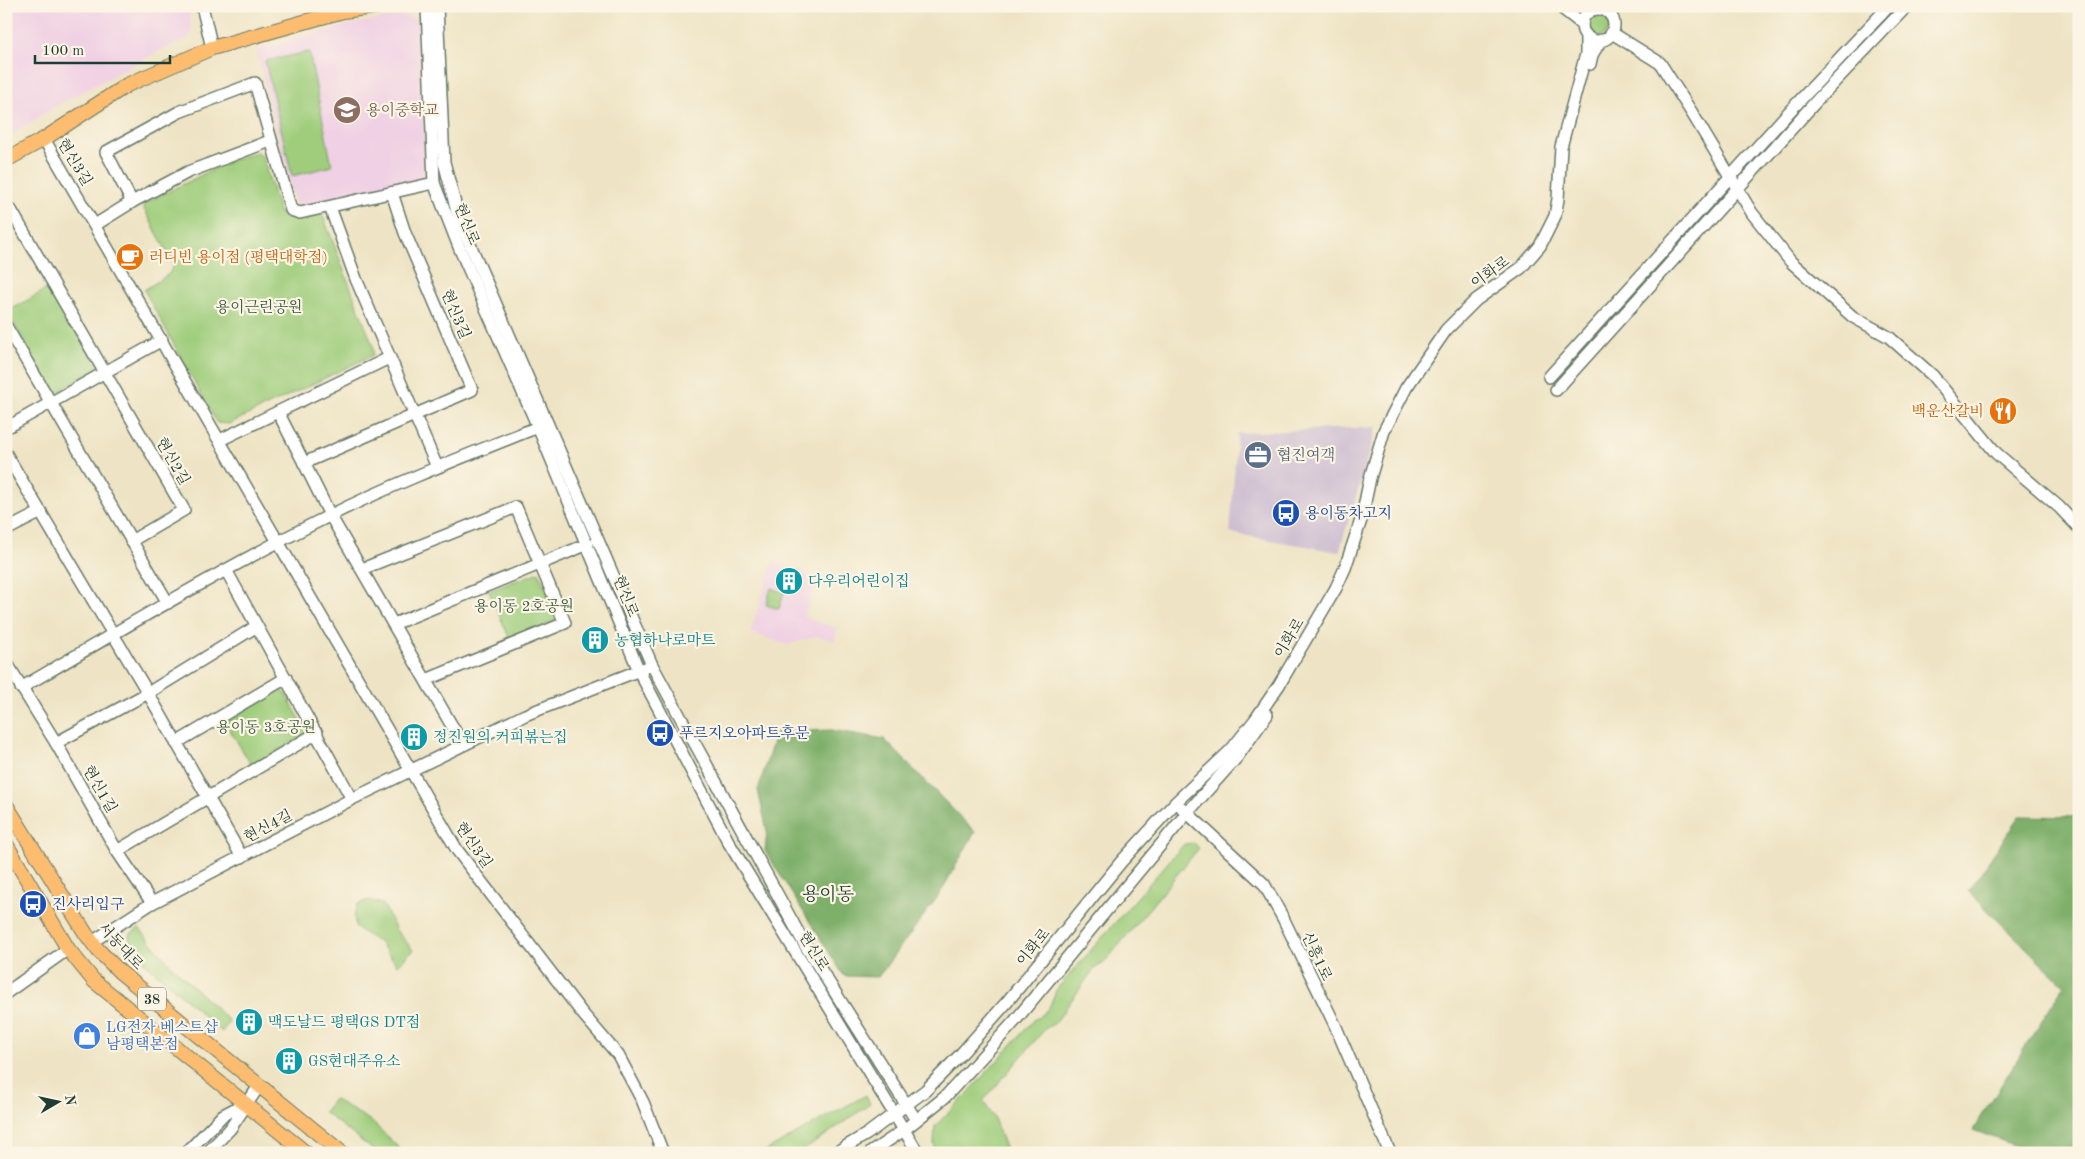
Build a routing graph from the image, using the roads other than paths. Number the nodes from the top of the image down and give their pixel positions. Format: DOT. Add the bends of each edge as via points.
graph roads {
  1 [pos="202,6"];
  2 [pos="381,6"];
  3 [pos="427,6"];
  4 [pos="437,6"];
  5 [pos="1560,6"];
  6 [pos="1889,6"];
  7 [pos="1907,6"];
  8 [pos="1590,9"];
  9 [pos="1609,9"];
  10 [pos="1582,24"];
  11 [pos="1612,33"];
  12 [pos="1586,36"];
  13 [pos="1602,40"];
  14 [pos="212,48"];
  15 [pos="44,139"];
  16 [pos="270,141"];
  17 [pos="6,160"];
  18 [pos="1730,177"];
  19 [pos="434,183"];
  20 [pos="1736,188"];
  21 [pos="392,193"];
  22 [pos="132,202"];
  23 [pos="330,207"];
  24 [pos="6,212"];
  25 [pos="95,225"];
  26 [pos="6,326"];
  27 [pos="162,340"];
  28 [pos="389,358"];
  29 [pos="104,373"];
  30 [pos="1549,378"];
  31 [pos="1556,390"];
  32 [pos="50,403"];
  33 [pos="278,412"];
  34 [pos="415,415"];
  35 [pos="538,427"];
  36 [pos="6,428"];
  37 [pos="220,440"];
  38 [pos="6,454"];
  39 [pos="304,463"];
  40 [pos="437,467"];
  41 [pos="41,512"];
  42 [pos="330,515"];
  43 [pos="2079,528"];
  44 [pos="6,530"];
  45 [pos="131,541"];
  46 [pos="278,542"];
  47 [pos="588,544"];
  48 [pos="540,562"];
  49 [pos="362,569"];
  50 [pos="226,570"];
  51 [pos="168,603"];
  52 [pos="394,624"];
  53 [pos="257,626"];
  54 [pos="113,634"];
  55 [pos="6,662"];
  56 [pos="652,665"];
  57 [pos="639,671"];
  58 [pos="286,678"];
  59 [pos="426,680"];
  60 [pos="21,688"];
  61 [pos="148,693"];
  62 [pos="317,733"];
  63 [pos="56,743"];
  64 [pos="176,743"];
  65 [pos="463,744"];
  66 [pos="410,771"];
  67 [pos="207,796"];
  68 [pos="352,798"];
  69 [pos="1176,802"];
  70 [pos="6,805"];
  71 [pos="1187,813"];
  72 [pos="6,844"];
  73 [pos="117,850"];
  74 [pos="242,857"];
  75 [pos="152,903"];
  76 [pos="92,942"];
  77 [pos="68,949"];
  78 [pos="6,993"];
  79 [pos="259,1086"];
  80 [pos="245,1104"];
  81 [pos="905,1105"];
  82 [pos="894,1113"];
  83 [pos="916,1120"];
  84 [pos="904,1130"];
  85 [pos="186,1153"];
  86 [pos="207,1153"];
  87 [pos="306,1153"];
  88 [pos="342,1153"];
  89 [pos="663,1153"];
  90 [pos="835,1153"];
  91 [pos="870,1153"];
  92 [pos="918,1153"];
  93 [pos="1390,1153"];
  1 -- 14 [label="street"];
  2 -- 14 [label="main road" via="343,11"];
  3 -- 19 [label="street, 현신로"];
  4 -- 56 [label="street, 현신로" via="444,162 459,220"];
  5 -- 10 [label="street"];
  6 -- 18 [label="street"];
  7 -- 20 [label="street"];
  8 -- 9 [label="street"];
  8 -- 10 [label="street"];
  9 -- 11 [label="street" via="1614,22"];
  10 -- 12 [label="street"];
  11 -- 13 [label="street"];
  11 -- 18 [label="street" via="1660,63"];
  12 -- 13 [label="street"];
  12 -- 69 [label="street, 이화로" via="1586,54 1560,146 1558,199 1540,246 1521,268 1476,300 1446,330 1406,388 1384,431 1354,547 1336,588 1255,720 1230,750"];
  13 -- 71 [label="street, 이화로" via="1592,55 1574,119 1567,147 1562,206 1548,244 1524,272 1459,324 1413,389 1384,448 1356,556 1346,579 1259,728"];
  14 -- 15 [label="main road" via="127,85"];
  15 -- 17 [label="main road"];
  15 -- 25 [label="street, 현신3길"];
  16 -- 22 [label="street" via="188,172"];
  16 -- 22 [label="street, 현신3길" via="255,82 179,112 106,152"];
  16 -- 23 [label="street" via="291,210 300,213"];
  18 -- 20 [label="street"];
  18 -- 30 [label="street"];
  19 -- 21 [label="street"];
  19 -- 35 [label="street, 현신로" via="458,247"];
  20 -- 31 [label="street"];
  20 -- 43 [label="street" via="1791,262 1853,317 1889,337 1932,375 1996,453"];
  21 -- 23 [label="street"];
  21 -- 34 [label="street, 현신3길" via="405,233 472,390"];
  22 -- 25 [label="street"];
  23 -- 28 [label="street"];
  24 -- 29 [label="street, 현신2길" via="10,210"];
  25 -- 27 [label="street, 현신3길"];
  26 -- 32 [label="street"];
  27 -- 29 [label="street"];
  27 -- 37 [label="street, 현신3길"];
  28 -- 33 [label="street"];
  28 -- 34 [label="street"];
  29 -- 32 [label="street"];
  29 -- 45 [label="street, 현신2길" via="184,510"];
  32 -- 36 [label="street"];
  32 -- 45 [label="street"];
  33 -- 37 [label="street"];
  33 -- 39 [label="street"];
  34 -- 39 [label="street, 현신3길"];
  34 -- 40 [label="street"];
  35 -- 40 [label="street"];
  35 -- 47 [label="street, 현신로"];
  37 -- 46 [label="street, 현신3길"];
  38 -- 41 [label="street"];
  39 -- 42 [label="street"];
  40 -- 42 [label="street"];
  41 -- 44 [label="street"];
  41 -- 54 [label="street"];
  42 -- 46 [label="street"];
  42 -- 49 [label="street"];
  45 -- 51 [label="street"];
  46 -- 50 [label="street"];
  46 -- 66 [label="street, 현신3길"];
  47 -- 48 [label="street"];
  47 -- 57 [label="street, 현신로"];
  48 -- 49 [label="street" via="516,507"];
  48 -- 52 [label="street"];
  48 -- 59 [label="street" via="565,623"];
  49 -- 52 [label="street"];
  50 -- 51 [label="street"];
  50 -- 53 [label="street"];
  51 -- 54 [label="street"];
  52 -- 59 [label="street"];
  53 -- 58 [label="street"];
  53 -- 61 [label="street"];
  54 -- 60 [label="street"];
  54 -- 61 [label="street"];
  55 -- 60 [label="street, 현신1길"];
  56 -- 57 [label="street, 현신4길"];
  56 -- 81 [label="street, 현신로" via="805,945"];
  57 -- 65 [label="street, 현신4길" via="525,715"];
  57 -- 82 [label="street, 현신로" via="729,843"];
  58 -- 62 [label="street"];
  58 -- 64 [label="street"];
  59 -- 65 [label="street"];
  60 -- 63 [label="street, 현신1길"];
  61 -- 63 [label="street"];
  61 -- 64 [label="street"];
  62 -- 67 [label="street"];
  62 -- 68 [label="street"];
  63 -- 73 [label="street, 현신1길"];
  64 -- 67 [label="street"];
  65 -- 66 [label="street, 현신4길"];
  66 -- 68 [label="street, 현신4길"];
  66 -- 89 [label="street, 현신3길" via="457,850 618,1055"];
  67 -- 73 [label="street"];
  67 -- 74 [label="street"];
  68 -- 74 [label="street, 현신4길"];
  69 -- 71 [label="street, 신흥1로"];
  69 -- 81 [label="street, 이화로" via="1121,862 968,1047 926,1090"];
  70 -- 76 [label="main road, 서동대로 / 38"];
  71 -- 83 [label="street, 이화로" via="1014,1022 945,1097"];
  71 -- 93 [label="street, 신흥1로" via="1264,884 1335,1025"];
  72 -- 77 [label="main road, 38"];
  73 -- 75 [label="street, 현신1길"];
  74 -- 75 [label="street, 현신4길"];
  75 -- 76 [label="street, 현신4길"];
  76 -- 79 [label="main road, 서동대로 / 38" via="120,972"];
  77 -- 78 [label="street"];
  77 -- 80 [label="main road, 38" via="94,981"];
  79 -- 80 [label="street"];
  79 -- 88 [label="main road, 서동대로 / 38"];
  80 -- 85 [label="street" via="223,1115"];
  80 -- 86 [label="street" via="230,1129"];
  80 -- 87 [label="main road, 38"];
  81 -- 82 [label="street, 이화로"];
  81 -- 83 [label="street, 현신로"];
  82 -- 84 [label="street, 현신로"];
  82 -- 90 [label="street, 이화로"];
  83 -- 84 [label="street, 이화로"];
  84 -- 91 [label="street"];
  84 -- 92 [label="street, 현신로"];
}
